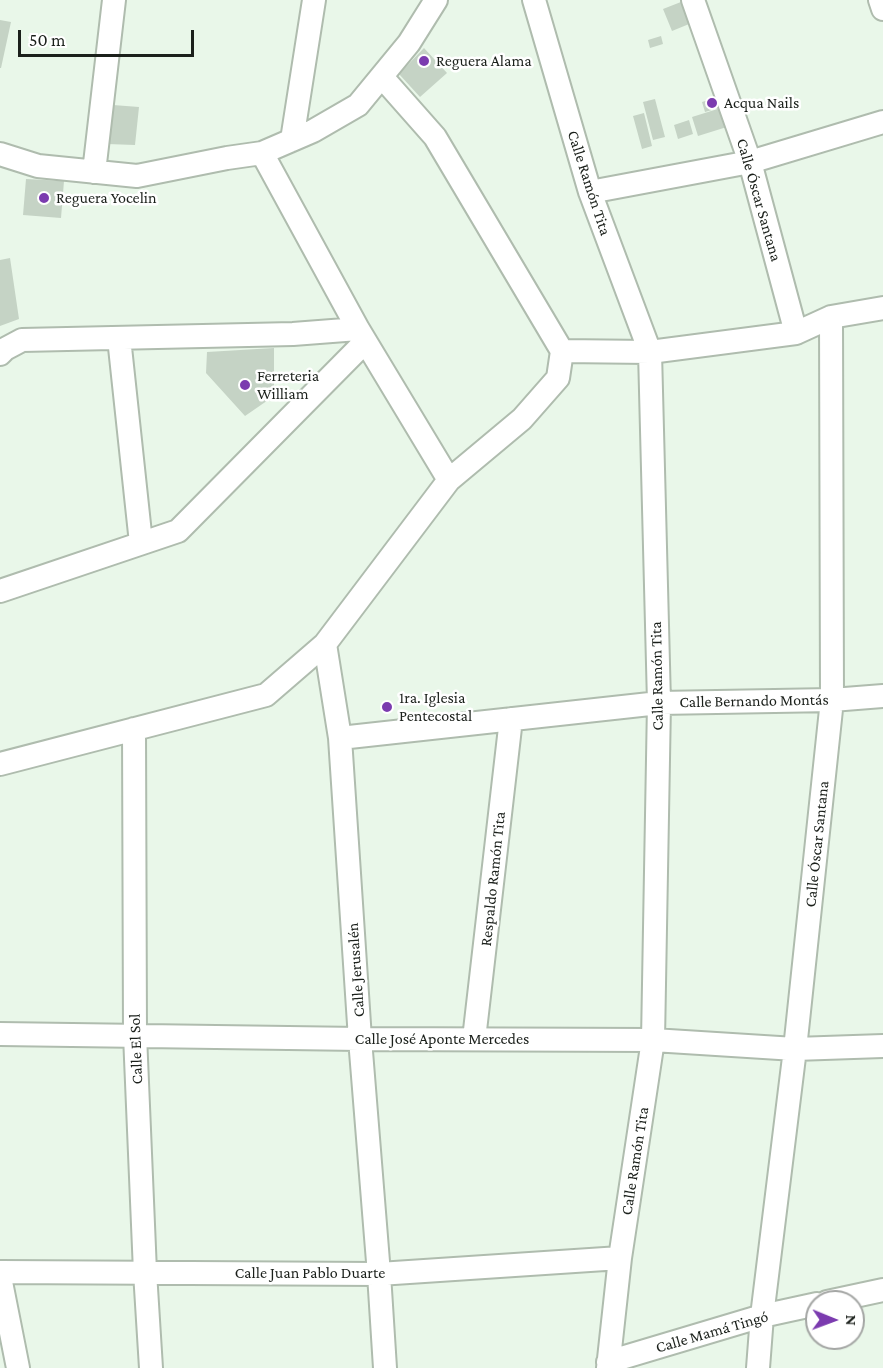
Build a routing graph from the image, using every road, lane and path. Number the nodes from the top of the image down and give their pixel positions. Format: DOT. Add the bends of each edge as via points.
graph roads {
  1 [pos="114,0"];
  2 [pos="314,0"];
  3 [pos="436,0"];
  4 [pos="534,0"];
  5 [pos="693,0"];
  6 [pos="880,0"];
  7 [pos="883,9"];
  8 [pos="382,77"];
  9 [pos="883,122"];
  10 [pos="292,140"];
  11 [pos="262,153"];
  12 [pos="0,154"];
  13 [pos="750,162"];
  14 [pos="94,172"];
  15 [pos="590,192"];
  16 [pos="883,308"];
  17 [pos="831,317"];
  18 [pos="796,333"];
  19 [pos="362,336"];
  20 [pos="119,338"];
  21 [pos="562,351"];
  22 [pos="650,352"];
  23 [pos="0,354"];
  24 [pos="449,480"];
  25 [pos="141,543"];
  26 [pos="0,591"];
  27 [pos="325,644"];
  28 [pos="883,696"];
  29 [pos="832,700"];
  30 [pos="658,703"];
  31 [pos="511,719"];
  32 [pos="134,729"];
  33 [pos="340,738"];
  34 [pos="0,764"];
  35 [pos="0,1034"];
  36 [pos="135,1035"];
  37 [pos="360,1038"];
  38 [pos="474,1039"];
  39 [pos="653,1040"];
  40 [pos="883,1046"];
  41 [pos="795,1049"];
  42 [pos="620,1258"];
  43 [pos="0,1272"];
  44 [pos="145,1272"];
  45 [pos="380,1274"];
  46 [pos="0,1277"];
  47 [pos="883,1290"];
  48 [pos="865,1294"];
  49 [pos="805,1307"];
  50 [pos="762,1316"];
  51 [pos="608,1365"];
  52 [pos="18,1368"];
  53 [pos="151,1368"];
  54 [pos="385,1368"];
  55 [pos="758,1368"];
  1 -- 14 [label="street"];
  2 -- 10 [label="street"];
  3 -- 8 [label="street"];
  4 -- 15 [label="street, Calle Ramón Tita"];
  5 -- 13 [label="street, Calle Óscar Santana"];
  6 -- 7 [label="street"];
  8 -- 10 [label="street" via="358,105"];
  8 -- 21 [label="street" via="435,137"];
  9 -- 13 [label="street"];
  10 -- 11 [label="street"];
  11 -- 14 [label="street" via="136,176"];
  11 -- 19 [label="street"];
  12 -- 14 [label="street" via="39,166"];
  13 -- 15 [label="street"];
  13 -- 18 [label="street, Calle Óscar Santana"];
  15 -- 22 [label="street, Calle Ramón Tita"];
  16 -- 17 [label="street"];
  17 -- 18 [label="street"];
  17 -- 29 [label="street, Calle Óscar Santana"];
  18 -- 22 [label="street"];
  19 -- 20 [label="street"];
  19 -- 24 [label="street"];
  19 -- 25 [label="street" via="178,531"];
  20 -- 23 [label="street" via="22,340"];
  20 -- 25 [label="street"];
  21 -- 22 [label="street"];
  21 -- 24 [label="street" via="558,378 522,419"];
  22 -- 30 [label="street, Calle Ramón Tita"];
  24 -- 27 [label="street"];
  25 -- 26 [label="street"];
  27 -- 32 [label="street" via="266,695"];
  27 -- 33 [label="street, Calle Jerusalén"];
  28 -- 29 [label="street, Calle Bernando Montás"];
  29 -- 30 [label="street, Calle Bernando Montás"];
  29 -- 41 [label="street, Calle Óscar Santana"];
  30 -- 31 [label="street, Calle Bernando Montás"];
  30 -- 39 [label="street, Calle Ramón Tita"];
  31 -- 33 [label="street, Calle Bernando Montás"];
  31 -- 38 [label="street, Respaldo Ramón Tita"];
  32 -- 34 [label="street"];
  32 -- 36 [label="street, Calle El Sol"];
  33 -- 37 [label="street, Calle Jerusalén"];
  35 -- 36 [label="street, Calle José Aponte Mercedes"];
  36 -- 37 [label="street, Calle José Aponte Mercedes"];
  36 -- 44 [label="street, Calle El Sol"];
  37 -- 38 [label="street, Calle José Aponte Mercedes"];
  37 -- 45 [label="street, Calle Jerusalén"];
  38 -- 39 [label="street, Calle José Aponte Mercedes"];
  39 -- 41 [label="street, Calle José Aponte Mercedes"];
  39 -- 42 [label="street, Calle Ramón Tita"];
  40 -- 41 [label="street, Calle José Aponte Mercedes"];
  41 -- 50 [label="street, Calle Óscar Santana"];
  42 -- 45 [label="street, Calle Juan Pablo Duarte"];
  42 -- 51 [label="street, Calle Ramón Tita"];
  43 -- 44 [label="street, Calle Juan Pablo Duarte"];
  44 -- 45 [label="street, Calle Juan Pablo Duarte"];
  44 -- 53 [label="street, Calle El Sol"];
  45 -- 54 [label="street, Calle Jerusalén"];
  46 -- 52 [label="street"];
  47 -- 48 [label="street"];
  49 -- 50 [label="street, Calle Mamá Tingó"];
  50 -- 51 [label="street, Calle Mamá Tingó"];
  50 -- 55 [label="street, Calle Óscar Santana"];
}
